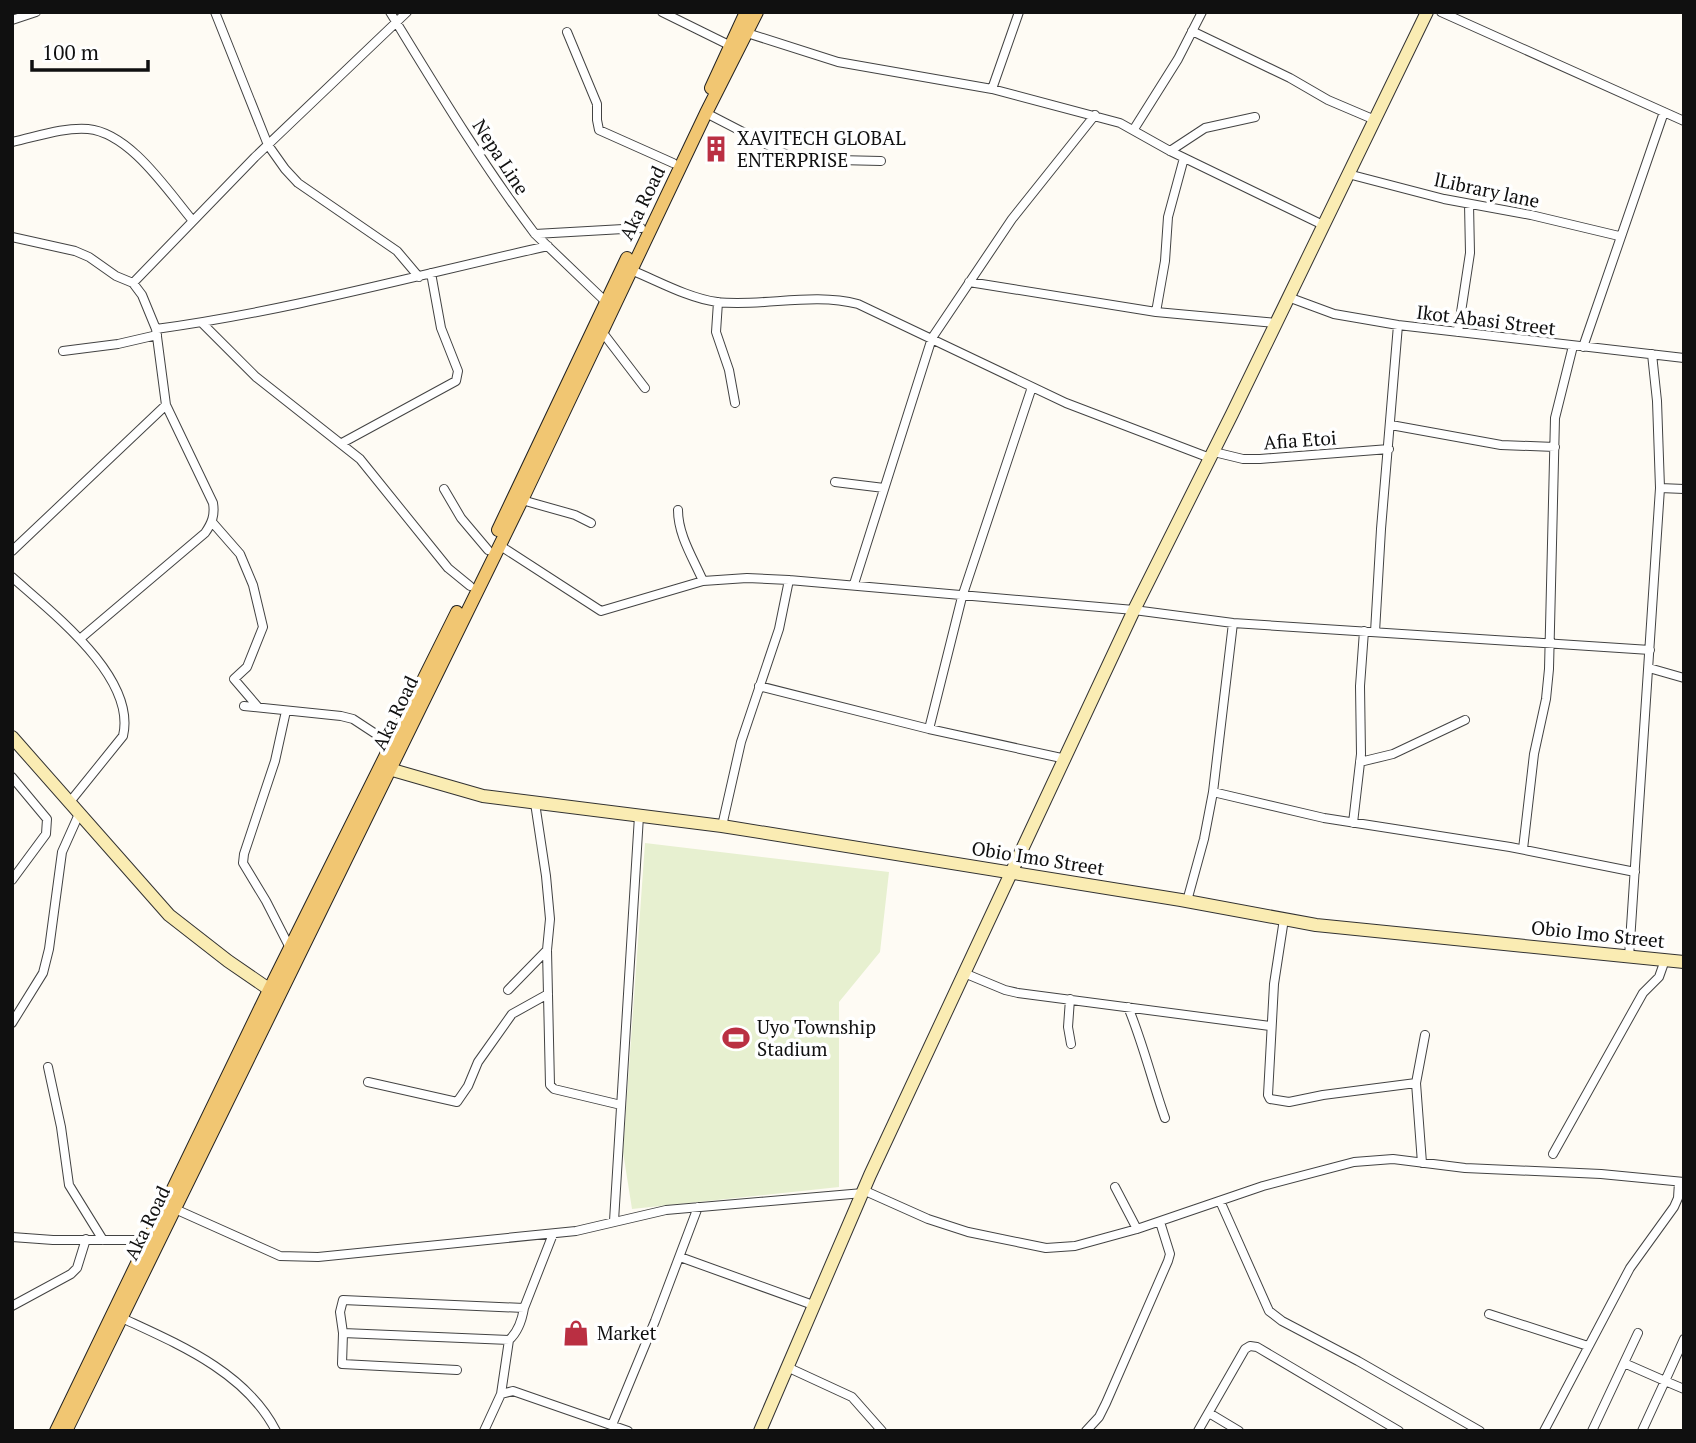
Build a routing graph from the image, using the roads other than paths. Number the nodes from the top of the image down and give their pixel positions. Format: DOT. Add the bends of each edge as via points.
graph roads {
  1 [pos="36,12"];
  2 [pos="215,12"];
  3 [pos="390,12"];
  4 [pos="407,12"];
  5 [pos="663,12"];
  6 [pos="746,12"];
  7 [pos="757,12"];
  8 [pos="1019,12"];
  9 [pos="1202,12"];
  10 [pos="1427,12"];
  11 [pos="1441,12"];
  12 [pos="12,20"];
  13 [pos="396,23"];
  14 [pos="1192,31"];
  15 [pos="567,32"];
  16 [pos="747,33"];
  17 [pos="731,46"];
  18 [pos="992,89"];
  19 [pos="1664,112"];
  20 [pos="706,113"];
  21 [pos="1095,115"];
  22 [pos="1255,117"];
  23 [pos="1375,120"];
  24 [pos="1684,121"];
  25 [pos="1134,130"];
  26 [pos="12,142"];
  27 [pos="268,145"];
  28 [pos="1170,151"];
  29 [pos="1184,158"];
  30 [pos="881,162"];
  31 [pos="673,163"];
  32 [pos="1348,174"];
  33 [pos="1469,204"];
  34 [pos="193,221"];
  35 [pos="1323,225"];
  36 [pos="641,228"];
  37 [pos="535,234"];
  38 [pos="1619,236"];
  39 [pos="12,237"];
  40 [pos="548,246"];
  41 [pos="631,270"];
  42 [pos="431,273"];
  43 [pos="419,277"];
  44 [pos="969,282"];
  45 [pos="133,283"];
  46 [pos="1288,297"];
  47 [pos="606,302"];
  48 [pos="718,302"];
  49 [pos="1156,312"];
  50 [pos="202,323"];
  51 [pos="1276,323"];
  52 [pos="1398,325"];
  53 [pos="157,332"];
  54 [pos="1458,332"];
  55 [pos="603,333"];
  56 [pos="932,338"];
  57 [pos="1578,347"];
  58 [pos="63,351"];
  59 [pos="1652,354"];
  60 [pos="1684,358"];
  61 [pos="1032,387"];
  62 [pos="645,388"];
  63 [pos="735,403"];
  64 [pos="166,405"];
  65 [pos="1391,425"];
  66 [pos="342,443"];
  67 [pos="1555,447"];
  68 [pos="1389,449"];
  69 [pos="1212,455"];
  70 [pos="835,482"];
  71 [pos="884,488"];
  72 [pos="1660,488"];
  73 [pos="444,489"];
  74 [pos="1684,489"];
  75 [pos="522,500"];
  76 [pos="678,510"];
  77 [pos="212,523"];
  78 [pos="591,523"];
  79 [pos="494,548"];
  80 [pos="12,551"];
  81 [pos="12,577"];
  82 [pos="703,580"];
  83 [pos="789,580"];
  84 [pos="854,584"];
  85 [pos="470,586"];
  86 [pos="962,597"];
  87 [pos="1134,610"];
  88 [pos="1233,622"];
  89 [pos="1364,631"];
  90 [pos="1375,632"];
  91 [pos="81,638"];
  92 [pos="1549,644"];
  93 [pos="1650,650"];
  94 [pos="1649,668"];
  95 [pos="1684,678"];
  96 [pos="759,686"];
  97 [pos="244,706"];
  98 [pos="258,707"];
  99 [pos="286,711"];
  100 [pos="1465,720"];
  101 [pos="929,729"];
  102 [pos="12,737"];
  103 [pos="391,744"];
  104 [pos="1066,760"];
  105 [pos="1360,762"];
  106 [pos="389,769"];
  107 [pos="12,777"];
  108 [pos="1213,792"];
  109 [pos="69,803"];
  110 [pos="535,803"];
  111 [pos="79,814"];
  112 [pos="639,816"];
  113 [pos="1353,823"];
  114 [pos="722,826"];
  115 [pos="1522,849"];
  116 [pos="1635,872"];
  117 [pos="1011,873"];
  118 [pos="12,880"];
  119 [pos="1187,901"];
  120 [pos="1284,919"];
  121 [pos="290,948"];
  122 [pos="547,950"];
  123 [pos="1629,957"];
  124 [pos="1665,960"];
  125 [pos="1684,962"];
  126 [pos="964,973"];
  127 [pos="508,990"];
  128 [pos="274,993"];
  129 [pos="548,994"];
  130 [pos="1070,999"];
  131 [pos="1128,1007"];
  132 [pos="12,1023"];
  133 [pos="1270,1026"];
  134 [pos="1425,1035"];
  135 [pos="1071,1044"];
  136 [pos="48,1068"];
  137 [pos="368,1082"];
  138 [pos="1416,1083"];
  139 [pos="621,1105"];
  140 [pos="1165,1118"];
  141 [pos="1553,1154"];
  142 [pos="1422,1163"];
  143 [pos="1681,1182"];
  144 [pos="1115,1187"];
  145 [pos="863,1190"];
  146 [pos="1220,1201"];
  147 [pos="698,1207"];
  148 [pos="175,1209"];
  149 [pos="614,1221"];
  150 [pos="1160,1222"];
  151 [pos="1137,1229"];
  152 [pos="553,1234"];
  153 [pos="12,1237"];
  154 [pos="86,1239"];
  155 [pos="103,1240"];
  156 [pos="149,1240"];
  157 [pos="680,1257"];
  158 [pos="12,1306"];
  159 [pos="813,1306"];
  160 [pos="524,1308"];
  161 [pos="1489,1314"];
  162 [pos="122,1318"];
  163 [pos="343,1333"];
  164 [pos="1639,1333"];
  165 [pos="1684,1339"];
  166 [pos="509,1340"];
  167 [pos="1588,1346"];
  168 [pos="1624,1363"];
  169 [pos="787,1367"];
  170 [pos="457,1370"];
  171 [pos="1665,1381"];
  172 [pos="1684,1389"];
  173 [pos="502,1394"];
  174 [pos="1209,1413"];
  175 [pos="615,1427"];
  176 [pos="56,1431"];
  177 [pos="66,1431"];
  178 [pos="275,1431"];
  179 [pos="484,1431"];
  180 [pos="628,1431"];
  181 [pos="760,1431"];
  182 [pos="882,1431"];
  183 [pos="1086,1431"];
  184 [pos="1198,1431"];
  185 [pos="1239,1431"];
  186 [pos="1399,1431"];
  187 [pos="1480,1431"];
  188 [pos="1544,1431"];
  189 [pos="1592,1431"];
  190 [pos="1642,1431"];
  1 -- 12 [label="street"];
  2 -- 27 [label="street"];
  3 -- 13 [label="street, Nepa Line"];
  4 -- 13 [label="street"];
  5 -- 17 [label="street"];
  6 -- 17 [label="main road, Aka Road"];
  7 -- 16 [label="main road, Aka Road"];
  8 -- 18 [label="street"];
  9 -- 14 [label="street"];
  10 -- 23 [label="street"];
  11 -- 19 [label="street"];
  13 -- 27 [label="street"];
  13 -- 37 [label="street, Nepa Line"];
  14 -- 23 [label="street"];
  14 -- 25 [label="street"];
  15 -- 31 [label="street" via="597,104 599,130"];
  16 -- 18 [label="street" via="838,62"];
  16 -- 20 [label="main road, Aka Road"];
  17 -- 31 [label="main road, Aka Road"];
  18 -- 21 [label="street"];
  19 -- 24 [label="street"];
  19 -- 38 [label="street"];
  20 -- 30 [label="street" via="794,159"];
  20 -- 41 [label="main road, Aka Road"];
  21 -- 25 [label="street"];
  21 -- 44 [label="street" via="1012,219"];
  22 -- 28 [label="street" via="1205,128"];
  23 -- 32 [label="street"];
  25 -- 28 [label="street"];
  26 -- 34 [label="street" via="88,129 109,135 140,158"];
  27 -- 34 [label="street"];
  27 -- 43 [label="street" via="298,183 397,251"];
  28 -- 29 [label="street"];
  29 -- 35 [label="street"];
  29 -- 49 [label="street" via="1168,217"];
  31 -- 36 [label="main road, Aka Road"];
  32 -- 33 [label="street, lLibrary lane"];
  32 -- 35 [label="street"];
  33 -- 38 [label="street, lLibrary lane"];
  33 -- 54 [label="street" via="1470,253"];
  34 -- 45 [label="street"];
  35 -- 46 [label="street"];
  36 -- 37 [label="street"];
  36 -- 47 [label="main road, Aka Road"];
  37 -- 40 [label="street, Nepa Line"];
  38 -- 57 [label="street"];
  39 -- 45 [label="street" via="75,251"];
  40 -- 42 [label="street"];
  40 -- 47 [label="street, Nepa Line"];
  41 -- 48 [label="street, Afia Etoi"];
  41 -- 55 [label="main road, Aka Road"];
  42 -- 43 [label="street"];
  42 -- 66 [label="street" via="436,311 458,370 456,381"];
  43 -- 50 [label="street"];
  44 -- 49 [label="street"];
  44 -- 56 [label="street"];
  45 -- 53 [label="street"];
  46 -- 51 [label="street"];
  46 -- 52 [label="street, Ikot Abasi Street" via="1334,314"];
  47 -- 79 [label="main road, Aka Road"];
  48 -- 56 [label="street, Afia Etoi" via="842,300"];
  48 -- 63 [label="street" via="716,332"];
  49 -- 51 [label="street"];
  50 -- 53 [label="street"];
  50 -- 66 [label="street" via="256,377"];
  51 -- 69 [label="street"];
  52 -- 54 [label="street, Ikot Abasi Street"];
  52 -- 65 [label="street"];
  53 -- 58 [label="street" via="118,344"];
  53 -- 64 [label="street"];
  54 -- 57 [label="street, Ikot Abasi Street"];
  55 -- 62 [label="street"];
  55 -- 75 [label="main road, Aka Road"];
  56 -- 61 [label="street, Afia Etoi"];
  56 -- 71 [label="street"];
  57 -- 59 [label="street, Ikot Abasi Street"];
  57 -- 67 [label="street" via="1557,408"];
  59 -- 60 [label="street, Ikot Abasi Street"];
  59 -- 72 [label="street"];
  61 -- 69 [label="street, Afia Etoi" via="1152,438"];
  61 -- 86 [label="street"];
  64 -- 77 [label="street" via="213,503"];
  64 -- 80 [label="street"];
  65 -- 67 [label="street" via="1501,445"];
  65 -- 68 [label="street"];
  66 -- 85 [label="street" via="449,568"];
  67 -- 92 [label="street"];
  68 -- 69 [label="street, Afia Etoi" via="1260,459"];
  68 -- 90 [label="street"];
  69 -- 87 [label="street"];
  70 -- 71 [label="street"];
  71 -- 84 [label="street"];
  72 -- 74 [label="street"];
  72 -- 93 [label="street"];
  73 -- 79 [label="street" via="461,518"];
  75 -- 78 [label="street"];
  75 -- 79 [label="main road, Aka Road"];
  76 -- 82 [label="street" via="685,542"];
  77 -- 91 [label="street"];
  77 -- 98 [label="street" via="240,554 256,595 263,627 247,667 234,679"];
  79 -- 82 [label="street" via="601,611"];
  79 -- 85 [label="main road, Aka Road"];
  79 -- 106 [label="main road, Aka Road"];
  81 -- 91 [label="street"];
  82 -- 83 [label="street"];
  83 -- 84 [label="street"];
  83 -- 96 [label="street" via="779,629"];
  84 -- 86 [label="street"];
  85 -- 103 [label="main road, Aka Road"];
  86 -- 87 [label="street"];
  86 -- 101 [label="street"];
  87 -- 88 [label="street"];
  87 -- 104 [label="street"];
  88 -- 89 [label="street"];
  88 -- 108 [label="street"];
  89 -- 90 [label="street"];
  89 -- 105 [label="street"];
  90 -- 92 [label="street"];
  91 -- 109 [label="street" via="118,694 126,723 123,736"];
  92 -- 93 [label="street"];
  92 -- 115 [label="street" via="1546,699"];
  93 -- 94 [label="street"];
  94 -- 95 [label="street"];
  94 -- 116 [label="street"];
  96 -- 101 [label="street"];
  96 -- 114 [label="street"];
  97 -- 98 [label="street"];
  98 -- 99 [label="street"];
  99 -- 103 [label="street" via="354,719"];
  99 -- 121 [label="street" via="243,863"];
  100 -- 105 [label="street" via="1393,754"];
  101 -- 104 [label="street"];
  102 -- 109 [label="street"];
  103 -- 121 [label="main road, Aka Road"];
  104 -- 117 [label="street"];
  105 -- 113 [label="street"];
  106 -- 110 [label="street, Obio Imo Street" via="483,796"];
  106 -- 128 [label="main road, Aka Road"];
  107 -- 118 [label="street" via="48,825"];
  108 -- 113 [label="street"];
  108 -- 119 [label="street"];
  109 -- 111 [label="street"];
  110 -- 112 [label="street, Obio Imo Street"];
  110 -- 122 [label="street" via="550,919"];
  111 -- 128 [label="street" via="169,915"];
  111 -- 132 [label="street" via="57,874 43,973"];
  112 -- 114 [label="street, Obio Imo Street"];
  112 -- 139 [label="street"];
  113 -- 115 [label="street"];
  114 -- 117 [label="street, Obio Imo Street"];
  115 -- 116 [label="street"];
  116 -- 123 [label="street"];
  117 -- 119 [label="street, Obio Imo Street"];
  117 -- 126 [label="street"];
  119 -- 120 [label="street, Obio Imo Street"];
  120 -- 123 [label="street, Obio Imo Street"];
  120 -- 133 [label="street"];
  121 -- 128 [label="main road, Aka Road"];
  122 -- 127 [label="street"];
  122 -- 129 [label="street"];
  123 -- 124 [label="street, Obio Imo Street"];
  124 -- 125 [label="street, Obio Imo Street"];
  124 -- 141 [label="street" via="1660,976 1643,993"];
  126 -- 130 [label="street" via="1005,990"];
  126 -- 145 [label="street"];
  128 -- 148 [label="main road, Aka Road"];
  128 -- 156 [label="main road, Aka Road"];
  129 -- 137 [label="street" via="512,1014 457,1102"];
  129 -- 139 [label="street" via="550,1085"];
  130 -- 131 [label="street"];
  130 -- 135 [label="street"];
  131 -- 133 [label="street"];
  131 -- 140 [label="street"];
  133 -- 138 [label="street" via="1270,1099 1289,1102"];
  134 -- 138 [label="street"];
  136 -- 155 [label="street" via="69,1185"];
  138 -- 142 [label="street"];
  139 -- 149 [label="street"];
  142 -- 143 [label="street"];
  142 -- 146 [label="street" via="1393,1159 1342,1164"];
  143 -- 167 [label="street" via="1674,1208 1639,1253"];
  144 -- 151 [label="street"];
  145 -- 147 [label="street"];
  145 -- 151 [label="street" via="954,1228 1046,1248 1075,1246"];
  145 -- 159 [label="street"];
  146 -- 150 [label="street"];
  146 -- 187 [label="street" via="1269,1311"];
  147 -- 149 [label="street"];
  147 -- 157 [label="street"];
  148 -- 152 [label="street" via="280,1256 294,1257"];
  148 -- 162 [label="main road, Aka Road"];
  149 -- 152 [label="street"];
  150 -- 151 [label="street"];
  150 -- 183 [label="street" via="1168,1261 1099,1418"];
  152 -- 160 [label="street"];
  153 -- 154 [label="street"];
  154 -- 155 [label="street"];
  154 -- 158 [label="street" via="71,1274"];
  155 -- 156 [label="street"];
  156 -- 176 [label="main road, Aka Road"];
  157 -- 159 [label="street"];
  157 -- 175 [label="street"];
  159 -- 169 [label="street"];
  160 -- 163 [label="street" via="343,1300"];
  160 -- 166 [label="street"];
  161 -- 167 [label="street"];
  162 -- 177 [label="main road, Aka Road"];
  162 -- 178 [label="street" via="188,1348 223,1372 258,1406"];
  163 -- 166 [label="street"];
  163 -- 170 [label="street" via="342,1364"];
  164 -- 168 [label="street"];
  165 -- 171 [label="street"];
  166 -- 173 [label="street"];
  167 -- 188 [label="street"];
  168 -- 171 [label="street"];
  168 -- 189 [label="street"];
  169 -- 181 [label="street"];
  169 -- 182 [label="street" via="852,1396"];
  171 -- 172 [label="street"];
  171 -- 190 [label="street"];
  173 -- 175 [label="street" via="513,1391"];
  173 -- 179 [label="street"];
  174 -- 184 [label="street"];
  174 -- 185 [label="street"];
  174 -- 186 [label="street" via="1250,1346"];
  175 -- 180 [label="street"];
}
